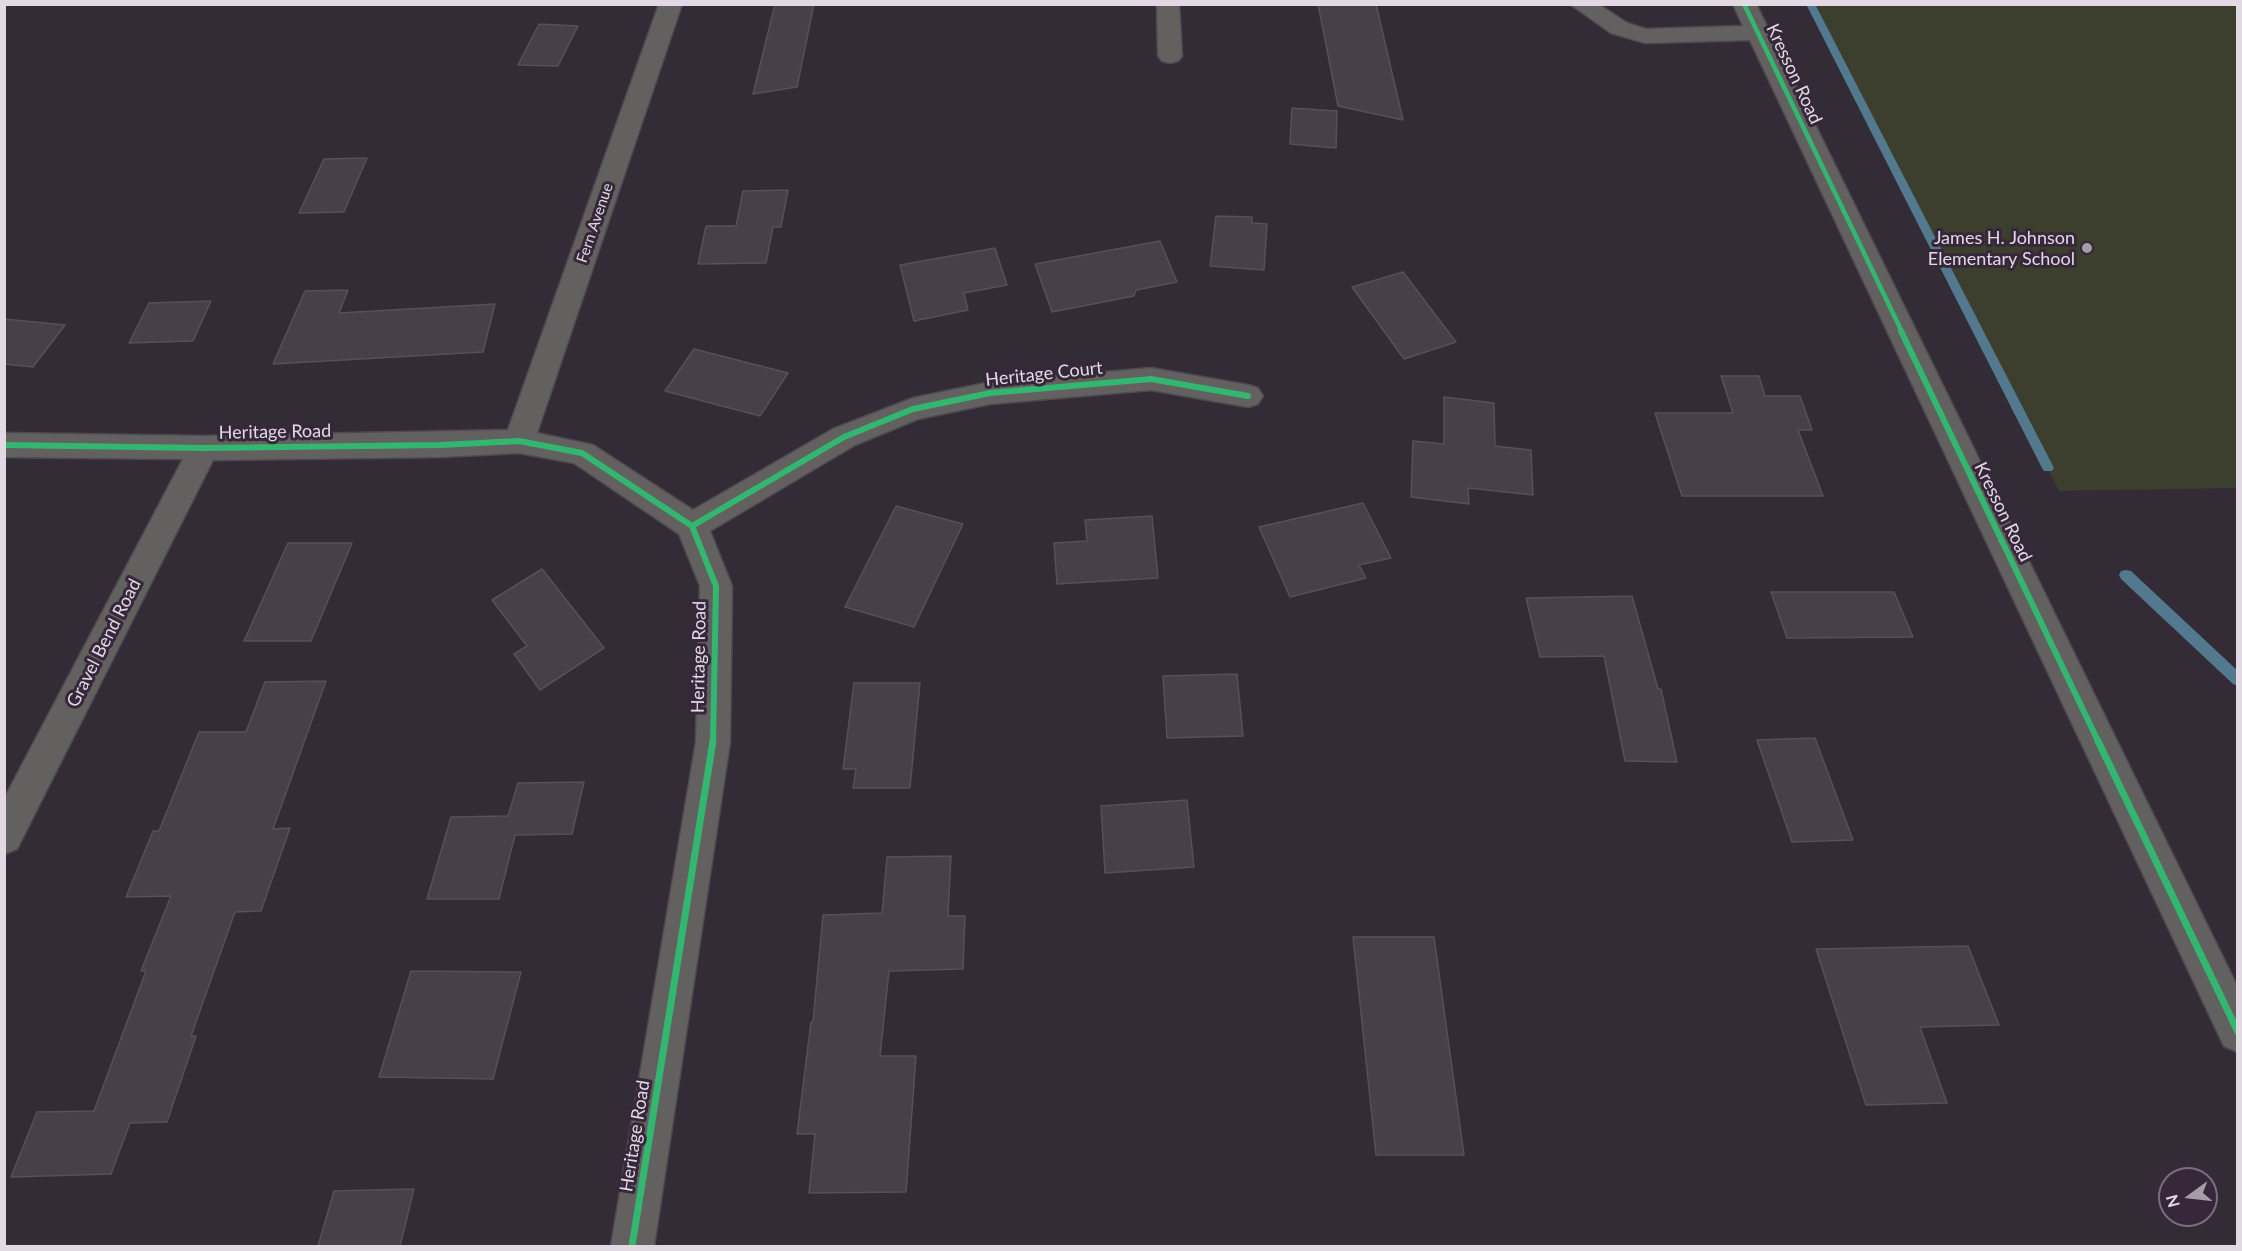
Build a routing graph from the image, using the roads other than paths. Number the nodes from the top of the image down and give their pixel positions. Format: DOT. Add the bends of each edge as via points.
graph roads {
  1 [pos="671,4"];
  2 [pos="1168,4"];
  3 [pos="1581,4"];
  4 [pos="1744,4"];
  5 [pos="1757,33"];
  6 [pos="1170,56"];
  7 [pos="1248,396"];
  8 [pos="519,441"];
  9 [pos="4,445"];
  10 [pos="204,448"];
  11 [pos="692,526"];
  12 [pos="4,837"];
  13 [pos="2238,1032"];
  14 [pos="632,1246"];
  1 -- 8 [label="street, Fern Avenue"];
  2 -- 6 [label="street"];
  3 -- 5 [label="street" via="1619,28 1645,36"];
  4 -- 5 [label="street, Kresson Road"];
  5 -- 13 [label="street, Kresson Road"];
  7 -- 11 [label="street, Heritage Court" via="1151,379 990,393 913,409 844,437"];
  8 -- 10 [label="street, Heritage Road"];
  8 -- 11 [label="street, Heritage Road" via="582,453"];
  9 -- 10 [label="street, Heritage Road"];
  10 -- 12 [label="street, Gravel Bend Road"];
  11 -- 14 [label="street, Heritage Road" via="716,586 713,742"];
}
